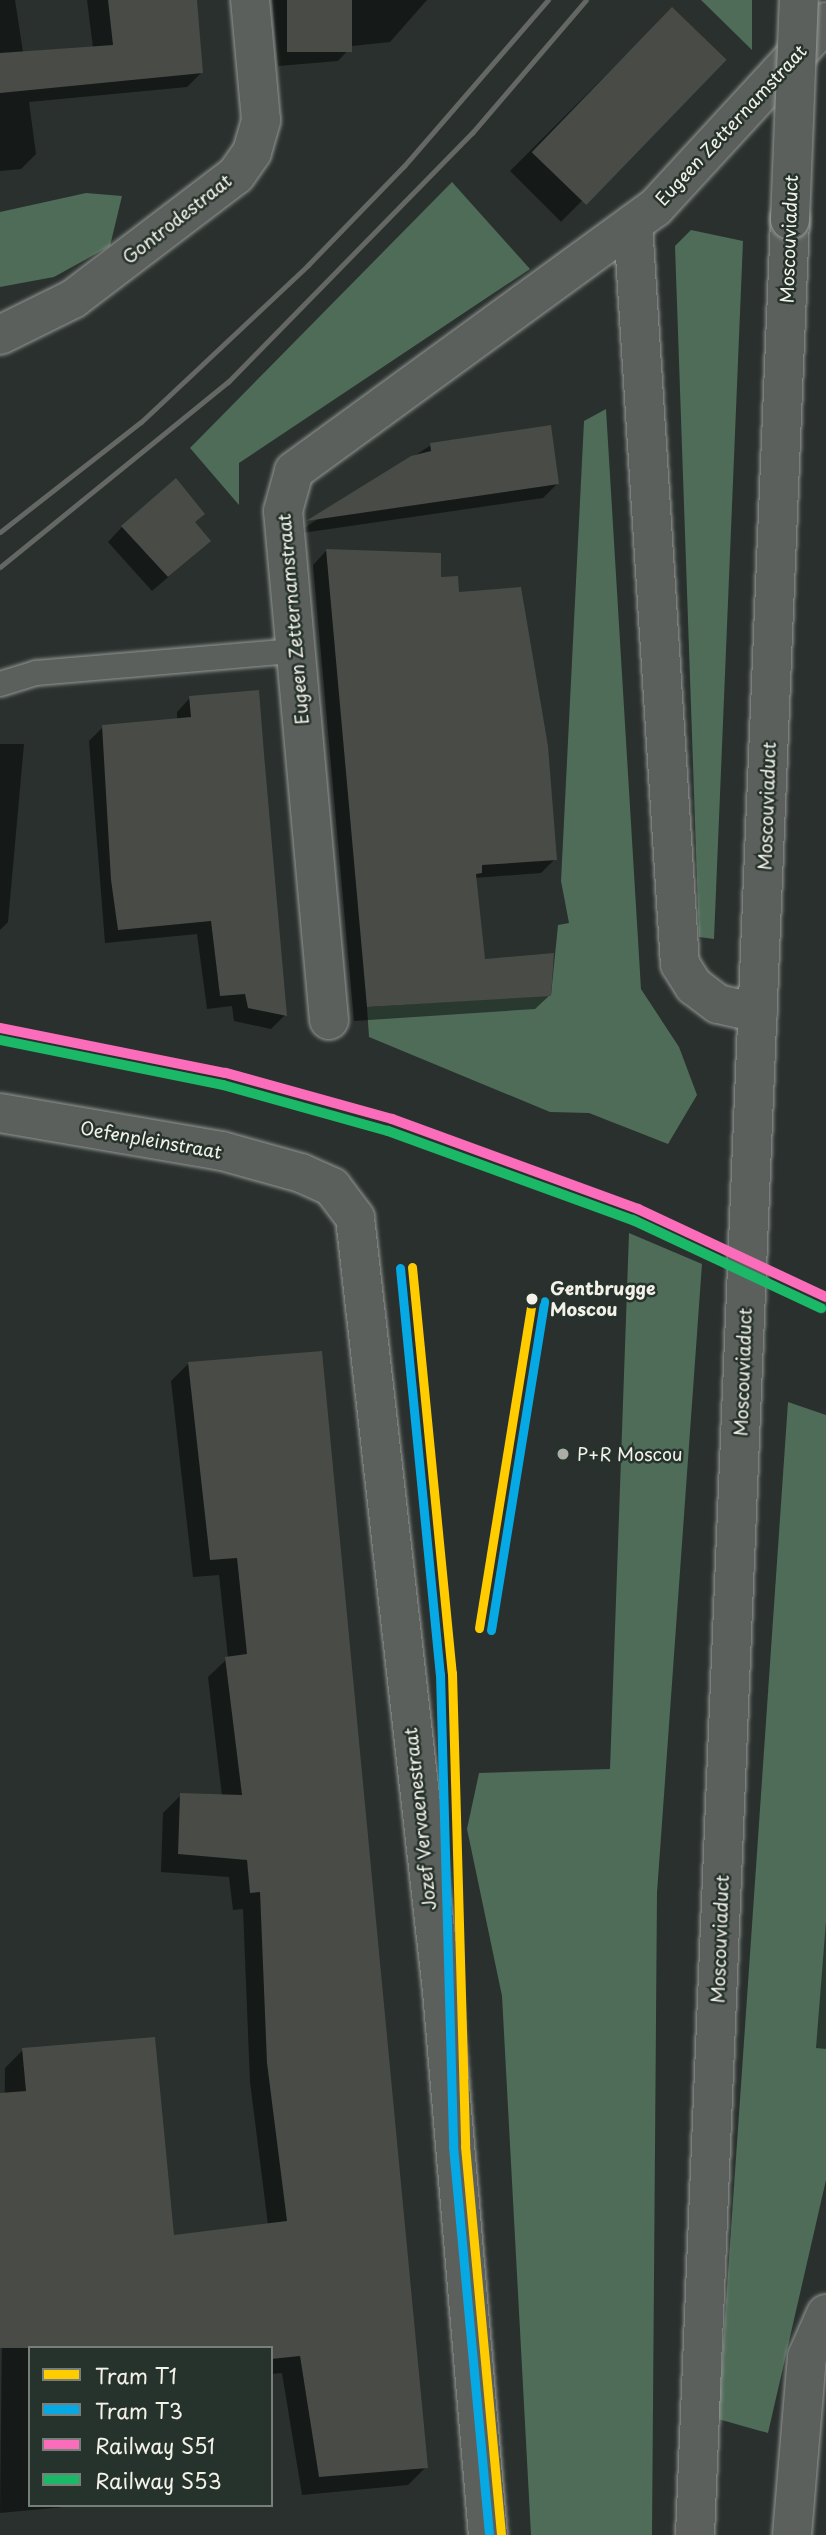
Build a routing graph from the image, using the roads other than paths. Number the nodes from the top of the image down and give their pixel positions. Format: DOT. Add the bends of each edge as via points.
graph roads {
  1 [pos="250,0"];
  2 [pos="799,0"];
  3 [pos="826,22"];
  4 [pos="633,224"];
  5 [pos="0,335"];
  6 [pos="294,651"];
  7 [pos="0,684"];
  8 [pos="758,1013"];
  9 [pos="328,1020"];
  10 [pos="0,1113"];
  11 [pos="301,1173"];
  12 [pos="825,2309"];
  13 [pos="488,2535"];
  14 [pos="695,2535"];
  15 [pos="792,2535"];
  1 -- 5 [label="street, Gontrodestraat" via="261,120 252,152 236,175 73,299"];
  2 -- 8 [label="street, Moscouviaduct, bridge"];
  3 -- 4 [label="street, Eugeen Zetternamstraat" via="655,208"];
  4 -- 6 [label="street, Eugeen Zetternamstraat" via="294,471 283,511"];
  4 -- 8 [label="street" via="680,964 694,986 718,1004"];
  6 -- 7 [label="lane" via="36,673"];
  6 -- 9 [label="street, Eugeen Zetternamstraat"];
  8 -- 14 [label="street, Moscouviaduct"];
  10 -- 11 [label="street, Oefenpleinstraat" via="222,1152"];
  11 -- 13 [label="street, Jozef Vervaenestraat" via="332,1187 355,1218 362,1243 442,1991"];
  12 -- 15 [label="street" via="807,2357"];
}
